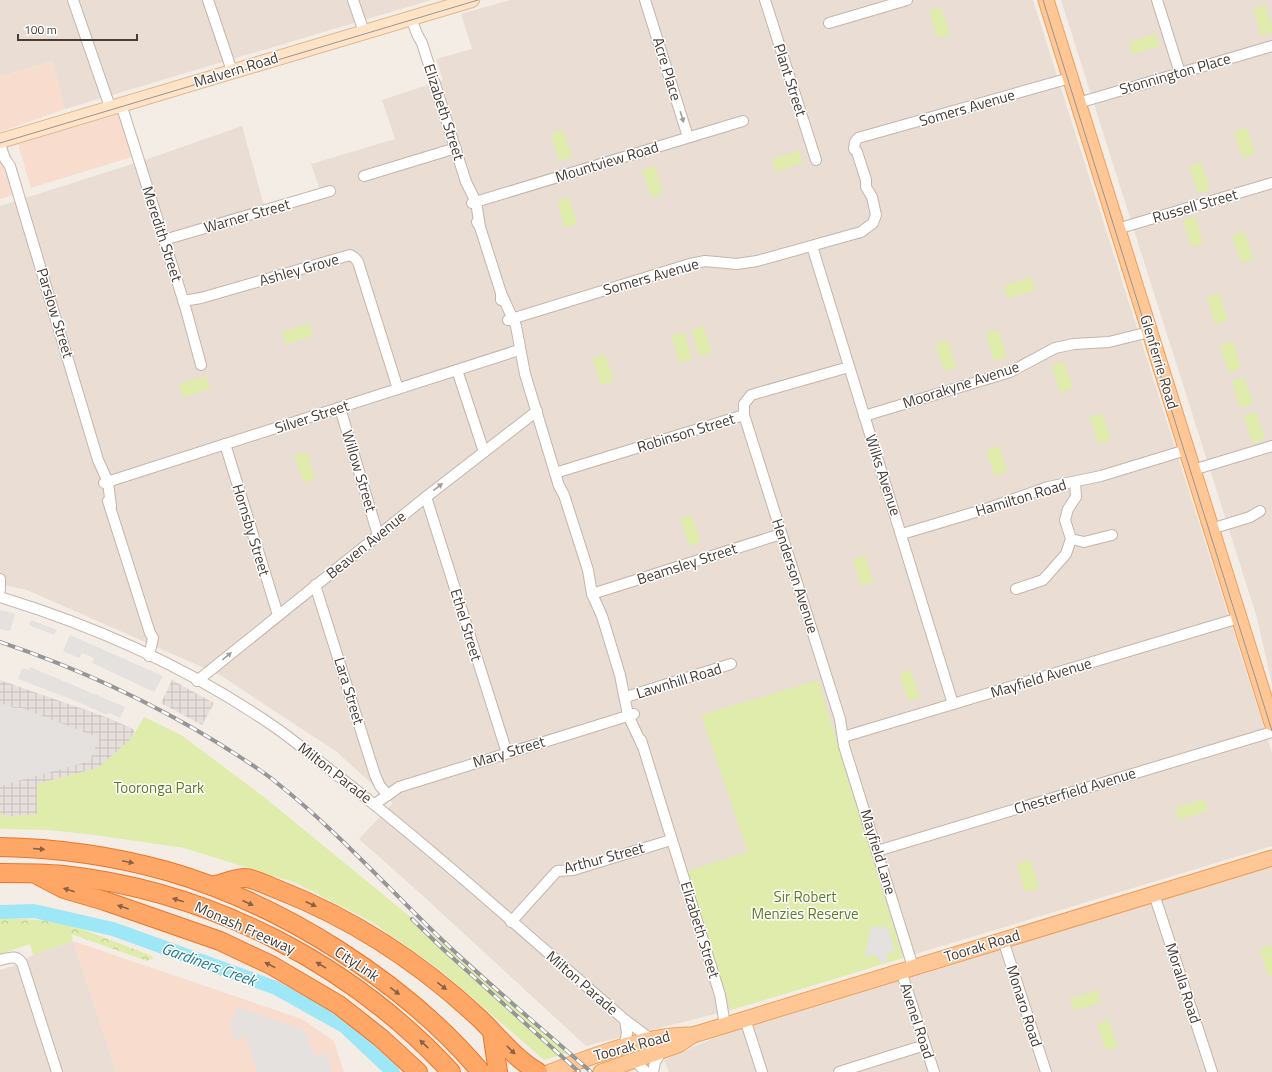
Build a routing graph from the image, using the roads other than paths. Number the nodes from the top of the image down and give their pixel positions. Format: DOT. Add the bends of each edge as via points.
graph roads {
  1 [pos="72,0"];
  2 [pos="208,0"];
  3 [pos="353,0"];
  4 [pos="472,0"];
  5 [pos="645,0"];
  6 [pos="765,0"];
  7 [pos="907,0"];
  8 [pos="1046,0"];
  9 [pos="1157,0"];
  10 [pos="414,17"];
  11 [pos="829,23"];
  12 [pos="364,32"];
  13 [pos="1272,46"];
  14 [pos="232,71"];
  15 [pos="1180,73"];
  16 [pos="1070,78"];
  17 [pos="1078,103"];
  18 [pos="115,106"];
  19 [pos="743,121"];
  20 [pos="688,137"];
  21 [pos="2,141"];
  22 [pos="456,148"];
  23 [pos="816,160"];
  24 [pos="364,176"];
  25 [pos="1272,183"];
  26 [pos="330,191"];
  27 [pos="474,203"];
  28 [pos="1117,229"];
  29 [pos="164,240"];
  30 [pos="812,246"];
  31 [pos="184,304"];
  32 [pos="511,319"];
  33 [pos="1149,332"];
  34 [pos="517,351"];
  35 [pos="201,365"];
  36 [pos="849,367"];
  37 [pos="457,370"];
  38 [pos="398,389"];
  39 [pos="340,408"];
  40 [pos="537,411"];
  41 [pos="744,415"];
  42 [pos="864,416"];
  43 [pos="225,444"];
  44 [pos="1272,446"];
  45 [pos="1186,450"];
  46 [pos="484,452"];
  47 [pos="1193,470"];
  48 [pos="558,472"];
  49 [pos="1075,482"];
  50 [pos="106,483"];
  51 [pos="426,497"];
  52 [pos="1260,511"];
  53 [pos="1211,529"];
  54 [pos="781,534"];
  55 [pos="902,534"];
  56 [pos="378,535"];
  57 [pos="1112,535"];
  58 [pos="1071,539"];
  59 [pos="0,580"];
  60 [pos="316,585"];
  61 [pos="1016,588"];
  62 [pos="0,590"];
  63 [pos="595,593"];
  64 [pos="0,598"];
  65 [pos="278,614"];
  66 [pos="1239,618"];
  67 [pos="145,654"];
  68 [pos="731,664"];
  69 [pos="197,681"];
  70 [pos="629,696"];
  71 [pos="953,704"];
  72 [pos="631,714"];
  73 [pos="1272,723"];
  74 [pos="1272,732"];
  75 [pos="843,737"];
  76 [pos="506,753"];
  77 [pos="387,796"];
  78 [pos="378,807"];
  79 [pos="669,840"];
  80 [pos="0,848"];
  81 [pos="877,851"];
  82 [pos="1272,858"];
  83 [pos="0,873"];
  84 [pos="36,874"];
  85 [pos="212,886"];
  86 [pos="1154,894"];
  87 [pos="512,922"];
  88 [pos="1003,940"];
  89 [pos="0,960"];
  90 [pos="907,969"];
  91 [pos="625,1020"];
  92 [pos="734,1022"];
  93 [pos="492,1032"];
  94 [pos="657,1045"];
  95 [pos="925,1046"];
  96 [pos="624,1047"];
  97 [pos="634,1060"];
  98 [pos="57,1072"];
  99 [pos="418,1072"];
  100 [pos="451,1072"];
  101 [pos="481,1072"];
  102 [pos="498,1072"];
  103 [pos="538,1072"];
  104 [pos="550,1072"];
  105 [pos="601,1072"];
  106 [pos="646,1072"];
  107 [pos="653,1072"];
  108 [pos="762,1072"];
  109 [pos="839,1072"];
  110 [pos="934,1072"];
  111 [pos="1046,1072"];
  112 [pos="1212,1072"];
  1 -- 18 [label="street, Meredith Street"];
  2 -- 14 [label="street"];
  3 -- 12 [label="street"];
  4 -- 10 [label="main road, Malvern Road"];
  5 -- 20 [label="street, Acre Place, one-way"];
  6 -- 23 [label="street, Plant Street"];
  7 -- 11 [label="street"];
  8 -- 16 [label="main road, Glenferrie Road"];
  9 -- 15 [label="street"];
  10 -- 12 [label="main road, Malvern Road"];
  10 -- 22 [label="street, Elizabeth Street" via="416,34 422,43"];
  12 -- 14 [label="main road, Malvern Road"];
  13 -- 15 [label="street, Stonnington Place"];
  14 -- 18 [label="main road, Malvern Road"];
  15 -- 17 [label="street, Stonnington Place"];
  16 -- 17 [label="main road, Glenferrie Road"];
  16 -- 30 [label="street, Somers Avenue" via="858,138 854,149 866,180 866,187 872,197 875,211 873,223 866,229 859,228"];
  17 -- 28 [label="main road, Glenferrie Road"];
  18 -- 21 [label="main road, Malvern Road"];
  18 -- 29 [label="street, Meredith Street"];
  19 -- 20 [label="street, Mountview Road"];
  20 -- 27 [label="street, Mountview Road"];
  21 -- 50 [label="street, Parslow Street" via="10,157 10,166"];
  22 -- 24 [label="street"];
  22 -- 27 [label="street, Elizabeth Street" via="467,194"];
  25 -- 28 [label="street, Russell Street"];
  26 -- 29 [label="street, Warner Street"];
  27 -- 32 [label="street, Elizabeth Street" via="474,217 480,227"];
  28 -- 33 [label="main road, Glenferrie Road"];
  29 -- 31 [label="street, Meredith Street"];
  30 -- 32 [label="street, Somers Avenue" via="746,263 705,261 690,264"];
  30 -- 36 [label="street, Wilks Avenue"];
  31 -- 35 [label="street, Meredith Street"];
  31 -- 38 [label="street, Ashley Grove" via="353,256 358,262"];
  32 -- 34 [label="street, Elizabeth Street"];
  33 -- 42 [label="street, Moorakyne Avenue" via="1109,342 1055,348 1010,372"];
  33 -- 45 [label="main road, Glenferrie Road"];
  34 -- 37 [label="street, Silver Street"];
  34 -- 40 [label="street, Elizabeth Street"];
  36 -- 41 [label="street, Robinson Street" via="751,395 744,404"];
  36 -- 42 [label="street, Wilks Avenue"];
  37 -- 38 [label="street, Silver Street"];
  37 -- 46 [label="street"];
  38 -- 39 [label="street, Silver Street"];
  39 -- 43 [label="street, Silver Street"];
  39 -- 56 [label="street, Willow Street"];
  40 -- 46 [label="street, Beaven Avenue"];
  40 -- 48 [label="street, Elizabeth Street"];
  41 -- 48 [label="street, Robinson Street"];
  41 -- 54 [label="street, Henderson Avenue"];
  42 -- 55 [label="street, Wilks Avenue"];
  43 -- 50 [label="street, Silver Street"];
  43 -- 65 [label="street, Hornsby Street"];
  44 -- 47 [label="street"];
  45 -- 47 [label="main road, Glenferrie Road"];
  45 -- 49 [label="street, Hamilton Road"];
  51 -- 46 [label="street, Beaven Avenue, one-way"];
  47 -- 53 [label="main road, Glenferrie Road"];
  48 -- 63 [label="street, Elizabeth Street"];
  49 -- 55 [label="street, Hamilton Road" via="1048,487"];
  49 -- 58 [label="street" via="1076,497 1068,509 1065,520"];
  50 -- 67 [label="street, Parslow Street" via="153,642"];
  51 -- 56 [label="street, Beaven Avenue"];
  51 -- 76 [label="street, Ethel Street"];
  52 -- 53 [label="street" via="1250,517"];
  53 -- 66 [label="main road, Glenferrie Road"];
  54 -- 63 [label="street, Beamsley Street"];
  54 -- 75 [label="street, Henderson Avenue" via="840,719"];
  55 -- 71 [label="street, Wilks Avenue"];
  56 -- 60 [label="street, Beaven Avenue"];
  57 -- 58 [label="street" via="1084,542"];
  58 -- 61 [label="street" via="1066,554 1042,580"];
  59 -- 62 [label="street"];
  60 -- 65 [label="street, Beaven Avenue"];
  60 -- 77 [label="street, Lara Street" via="375,775"];
  63 -- 70 [label="street, Elizabeth Street" via="602,606 602,616"];
  64 -- 67 [label="street, Milton Parade" via="65,620"];
  69 -- 65 [label="street, Beaven Avenue, one-way"];
  66 -- 71 [label="street, Mayfield Avenue"];
  66 -- 73 [label="main road, Glenferrie Road"];
  67 -- 69 [label="street, Milton Parade"];
  68 -- 70 [label="street, Lawnhill Road"];
  69 -- 78 [label="street, Milton Parade" via="279,730"];
  70 -- 72 [label="street, Elizabeth Street"];
  71 -- 75 [label="street, Mayfield Avenue"];
  72 -- 76 [label="street, Mary Street"];
  72 -- 79 [label="street, Elizabeth Street"];
  74 -- 81 [label="street, Chesterfield Avenue"];
  75 -- 81 [label="street, Mayfield Lane"];
  76 -- 77 [label="street, Mary Street" via="398,786"];
  77 -- 78 [label="street" via="387,801"];
  78 -- 87 [label="street, Milton Parade"];
  79 -- 87 [label="street, Arthur Street" via="573,870 557,871"];
  79 -- 92 [label="street, Elizabeth Street" via="680,865 720,994"];
  80 -- 85 [label="highway, Monash Freeway, one-way" via="63,851 117,860 167,871"];
  81 -- 90 [label="street, Mayfield Lane"];
  82 -- 86 [label="main road, Toorak Road"];
  83 -- 84 [label="highway, Monash Freeway"];
  99 -- 84 [label="highway, one-way" via="381,1038 339,1006 271,965 213,938 64,889"];
  100 -- 84 [label="highway, Monash Freeway, one-way" via="411,1032 368,997 321,964 271,937 226,916 162,895 87,878"];
  85 -- 93 [label="highway, one-way" via="245,878 296,896 343,919 388,946 430,977"];
  85 -- 101 [label="highway, CityLink, one-way" via="277,916 356,963 427,1017"];
  86 -- 88 [label="main road, Toorak Road"];
  86 -- 112 [label="street, Moralla Road"];
  87 -- 91 [label="street, Milton Parade"];
  88 -- 90 [label="main road, Toorak Road"];
  88 -- 111 [label="street, Monaro Road"];
  89 -- 98 [label="street" via="13,957 20,959"];
  90 -- 92 [label="main road, Toorak Road"];
  90 -- 95 [label="street, Avenel Road"];
  91 -- 94 [label="street, Milton Parade"];
  91 -- 96 [label="street, Milton Parade" via="627,1033"];
  92 -- 94 [label="main road, Toorak Road" via="693,1035 678,1034"];
  92 -- 108 [label="street, Elizabeth Street"];
  93 -- 102 [label="highway"];
  93 -- 103 [label="highway, one-way" via="523,1062"];
  94 -- 96 [label="main road, Toorak Road"];
  94 -- 97 [label="main road, Toorak Road"];
  94 -- 107 [label="street"];
  95 -- 109 [label="street"];
  95 -- 110 [label="street, Avenel Road"];
  96 -- 104 [label="main road, Toorak Road"];
  97 -- 105 [label="main road, Toorak Road"];
  97 -- 106 [label="street"];
}
